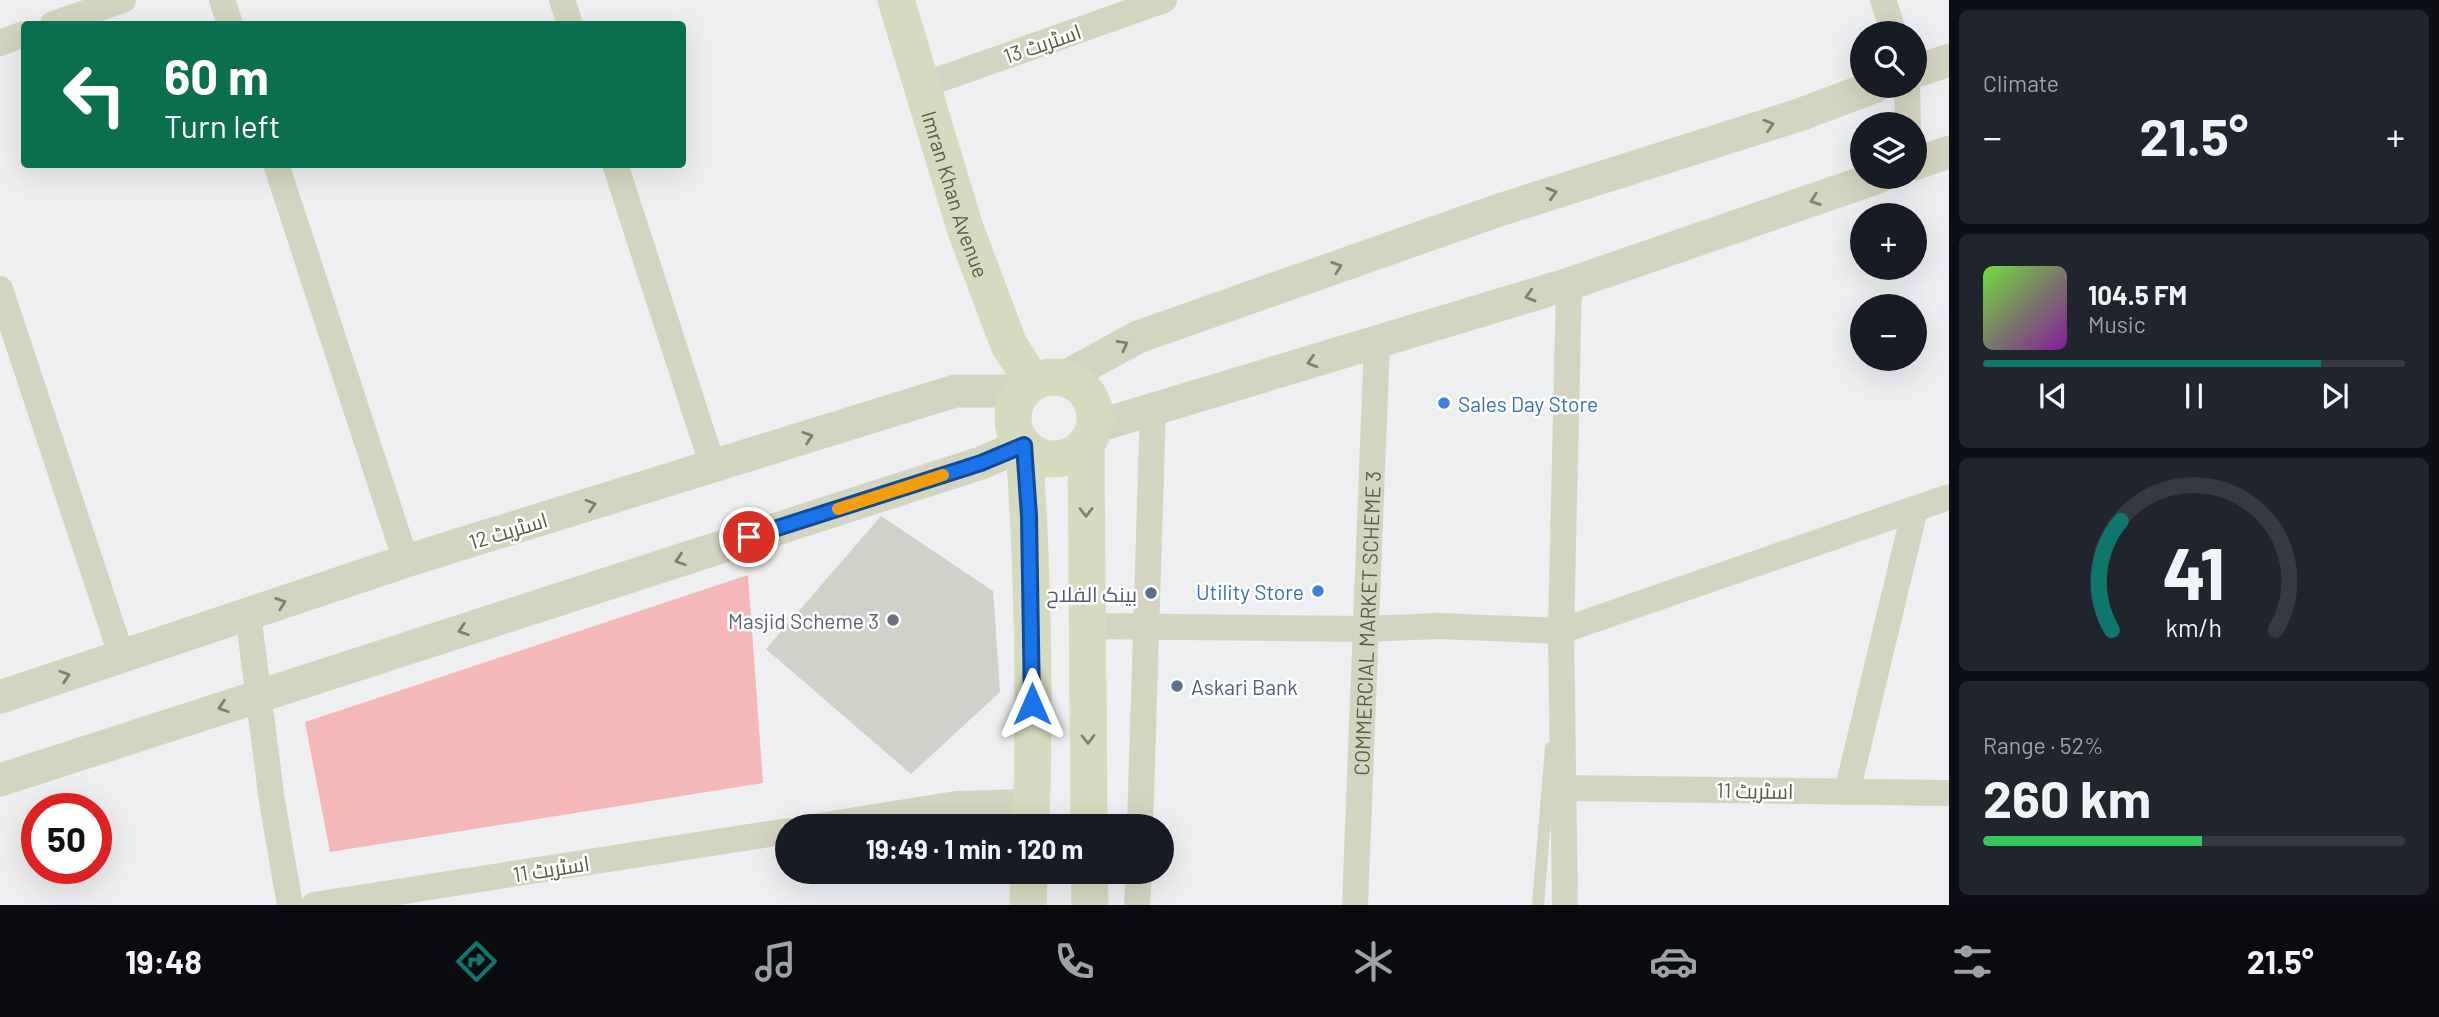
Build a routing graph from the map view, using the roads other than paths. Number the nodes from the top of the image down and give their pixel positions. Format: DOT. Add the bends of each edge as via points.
graph roads {
  1 [pos="123,0"];
  2 [pos="222,0"];
  3 [pos="562,0"];
  4 [pos="896,0"];
  5 [pos="1164,0"];
  6 [pos="1883,0"];
  7 [pos="62,21"];
  8 [pos="229,21"];
  9 [pos="569,21"];
  10 [pos="1890,21"];
  11 [pos="21,35"];
  12 [pos="0,43"];
  13 [pos="1949,60"];
  14 [pos="1927,68"];
  15 [pos="921,86"];
  16 [pos="1850,96"];
  17 [pos="1949,152"];
  18 [pos="1927,160"];
  19 [pos="277,168"];
  20 [pos="616,168"];
  21 [pos="1850,187"];
  22 [pos="1569,284"];
  23 [pos="0,289"];
  24 [pos="1377,342"];
  25 [pos="1040,384"];
  26 [pos="1153,408"];
  27 [pos="1090,435"];
  28 [pos="1024,445"];
  29 [pos="713,467"];
  30 [pos="1949,497"];
  31 [pos="1916,509"];
  32 [pos="406,561"];
  33 [pos="248,614"];
  34 [pos="1087,626"];
  35 [pos="1147,627"];
  36 [pos="1367,629"];
  37 [pos="1560,631"];
  38 [pos="122,657"];
  39 [pos="259,695"];
  40 [pos="0,697"];
  41 [pos="0,780"];
  42 [pos="1562,788"];
  43 [pos="1847,792"];
  44 [pos="1949,793"];
  45 [pos="893,814"];
  46 [pos="1031,814"];
  47 [pos="1089,814"];
  48 [pos="1140,814"];
  49 [pos="775,833"];
  50 [pos="1029,884"];
  51 [pos="1089,884"];
  52 [pos="1139,884"];
  53 [pos="290,905"];
  54 [pos="314,905"];
  55 [pos="1028,905"];
  56 [pos="1090,905"];
  57 [pos="1138,905"];
  58 [pos="1355,905"];
  59 [pos="1538,905"];
  60 [pos="1565,905"];
  1 -- 7 [label="street"];
  2 -- 8 [label="street"];
  3 -- 9 [label="street"];
  4 -- 15 [label="main road, Imran Khan Avenue"];
  5 -- 15 [label="street, اسٹریٹ 13"];
  6 -- 10 [label="street"];
  11 -- 12 [label="street"];
  13 -- 14 [label="street"];
  15 -- 25 [label="main road, Imran Khan Avenue" via="965,228 1009,345"];
  25 -- 16 [label="street, one-way" via="1138,337 1486,214"];
  17 -- 18 [label="street"];
  19 -- 32 [label="street"];
  20 -- 29 [label="street"];
  21 -- 22 [label="street, one-way"];
  22 -- 24 [label="street, one-way"];
  22 -- 37 [label="street"];
  23 -- 38 [label="street"];
  24 -- 26 [label="street, one-way"];
  24 -- 36 [label="street, COMMERCIAL MARKET SCHEME 3"];
  25 -- 27 [label="main road" via="1075,383 1085,391 1095,415"];
  25 -- 28 [label="main road" via="1013,412"];
  29 -- 25 [label="street, اسٹریٹ 12, one-way" via="955,391"];
  26 -- 27 [label="street"];
  26 -- 35 [label="street"];
  27 -- 28 [label="main road" via="1078,451 1056,459"];
  27 -- 34 [label="main road, one-way"];
  28 -- 39 [label="street, one-way" via="981,463"];
  28 -- 46 [label="main road" via="1032,630"];
  32 -- 29 [label="street, اسٹریٹ 12, one-way"];
  30 -- 31 [label="street"];
  31 -- 37 [label="street"];
  31 -- 43 [label="street"];
  33 -- 32 [label="street, اسٹریٹ 12, one-way"];
  33 -- 38 [label="street, اسٹریٹ 12"];
  33 -- 39 [label="street"];
  34 -- 35 [label="street"];
  34 -- 47 [label="main road, one-way"];
  35 -- 36 [label="street"];
  35 -- 48 [label="street"];
  36 -- 37 [label="street" via="1438,626"];
  36 -- 58 [label="street, COMMERCIAL MARKET SCHEME 3"];
  37 -- 42 [label="street"];
  37 -- 59 [label="lane"];
  40 -- 38 [label="street, اسٹریٹ 12, one-way"];
  39 -- 41 [label="street, one-way"];
  39 -- 53 [label="street"];
  42 -- 43 [label="street, اسٹریٹ 11"];
  42 -- 60 [label="street"];
  43 -- 44 [label="street, اسٹریٹ 11"];
  45 -- 46 [label="street" via="956,804"];
  49 -- 54 [label="street, اسٹریٹ 11"];
  50 -- 55 [label="main road"];
  51 -- 56 [label="main road"];
  52 -- 57 [label="street"];
}
